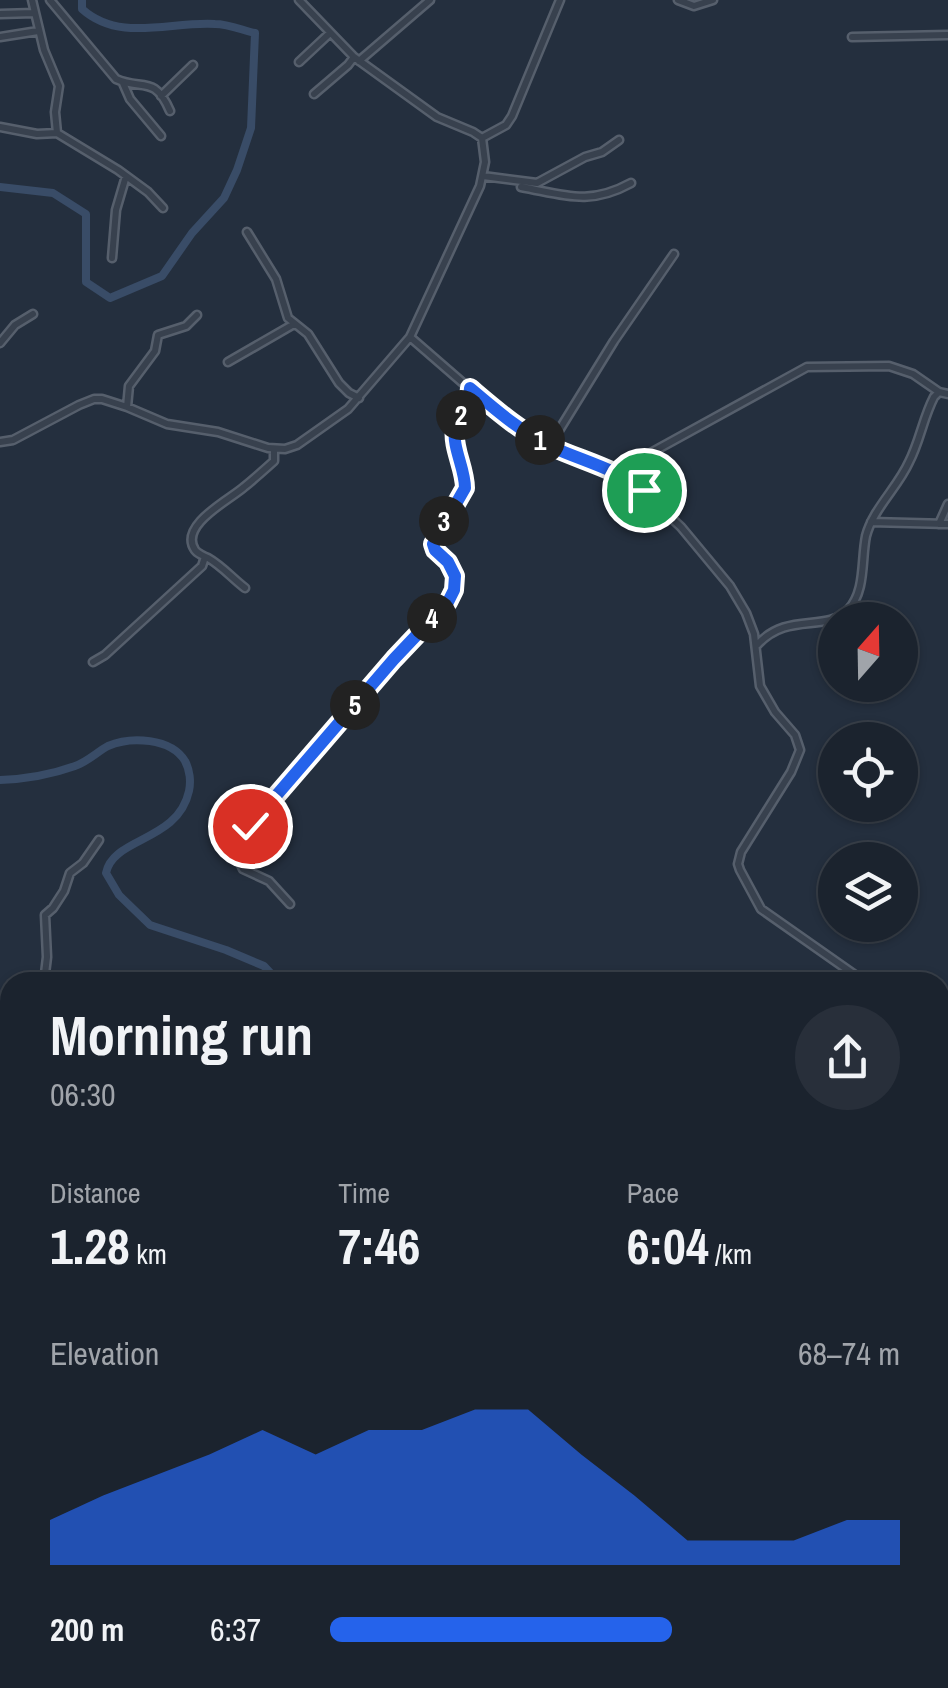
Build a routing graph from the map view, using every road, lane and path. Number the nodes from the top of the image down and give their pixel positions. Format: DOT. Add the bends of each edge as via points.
graph roads {
  1 [pos="32,0"];
  2 [pos="50,0"];
  3 [pos="299,0"];
  4 [pos="430,0"];
  5 [pos="560,0"];
  6 [pos="678,0"];
  7 [pos="713,0"];
  8 [pos="34,13"];
  9 [pos="0,14"];
  10 [pos="38,31"];
  11 [pos="330,34"];
  12 [pos="948,35"];
  13 [pos="0,37"];
  14 [pos="852,37"];
  15 [pos="356,59"];
  16 [pos="299,62"];
  17 [pos="194,65"];
  18 [pos="123,83"];
  19 [pos="314,94"];
  20 [pos="161,96"];
  21 [pos="170,111"];
  22 [pos="0,127"];
  23 [pos="57,134"];
  24 [pos="161,136"];
  25 [pos="482,138"];
  26 [pos="619,140"];
  27 [pos="126,176"];
  28 [pos="483,176"];
  29 [pos="502,180"];
  30 [pos="631,183"];
  31 [pos="164,208"];
  32 [pos="247,232"];
  33 [pos="674,254"];
  34 [pos="112,258"];
  35 [pos="33,314"];
  36 [pos="197,314"];
  37 [pos="294,324"];
  38 [pos="410,337"];
  39 [pos="0,343"];
  40 [pos="228,362"];
  41 [pos="470,388"];
  42 [pos="944,393"];
  43 [pos="359,398"];
  44 [pos="127,407"];
  45 [pos="1,444"];
  46 [pos="550,445"];
  47 [pos="275,454"];
  48 [pos="615,472"];
  49 [pos="948,504"];
  50 [pos="871,522"];
  51 [pos="943,524"];
  52 [pos="205,557"];
  53 [pos="245,588"];
  54 [pos="754,634"];
  55 [pos="767,634"];
  56 [pos="756,644"];
  57 [pos="92,662"];
  58 [pos="99,840"];
  59 [pos="290,904"];
  60 [pos="45,972"];
  61 [pos="852,972"];
  1 -- 8 [label="street"];
  2 -- 18 [label="street"];
  3 -- 11 [label="street"];
  4 -- 15 [label="street"];
  5 -- 25 [label="street" via="512,116"];
  6 -- 7 [label="street" via="694,6"];
  8 -- 9 [label="street"];
  8 -- 10 [label="street"];
  10 -- 13 [label="street"];
  10 -- 23 [label="street" via="59,86"];
  11 -- 15 [label="street"];
  11 -- 16 [label="street"];
  12 -- 14 [label="street"];
  15 -- 19 [label="street"];
  15 -- 25 [label="street" via="437,117"];
  17 -- 20 [label="street"];
  18 -- 20 [label="street" via="148,85"];
  18 -- 24 [label="street"];
  20 -- 21 [label="street"];
  22 -- 23 [label="street"];
  23 -- 27 [label="street"];
  25 -- 28 [label="street"];
  26 -- 29 [label="street" via="541,182"];
  27 -- 31 [label="street"];
  27 -- 34 [label="street"];
  28 -- 29 [label="street"];
  28 -- 38 [label="street"];
  29 -- 30 [label="street" via="571,197 612,193"];
  32 -- 37 [label="street"];
  33 -- 46 [label="street"];
  35 -- 39 [label="street"];
  36 -- 44 [label="street" via="186,326 158,335 155,351 129,386"];
  37 -- 40 [label="street"];
  37 -- 43 [label="street" via="344,389"];
  38 -- 41 [label="street"];
  38 -- 43 [label="street"];
  41 -- 46 [label="street"];
  41 -- 59 [label="street" via="454,432 465,488 433,544 455,576 451,596 238,846 243,869 270,882"];
  42 -- 48 [label="street" via="890,366 807,367"];
  42 -- 50 [label="street" via="935,394 906,470"];
  43 -- 47 [label="street"];
  44 -- 45 [label="street" via="88,401"];
  44 -- 47 [label="street"];
  46 -- 48 [label="street"];
  47 -- 52 [label="street" via="198,522 193,547"];
  48 -- 54 [label="street" via="644,490 711,562"];
  49 -- 51 [label="street"];
  50 -- 51 [label="street"];
  50 -- 55 [label="street" via="860,586 848,609 831,620"];
  52 -- 53 [label="street"];
  52 -- 57 [label="street" via="150,615"];
  54 -- 55 [label="street"];
  54 -- 56 [label="street"];
  55 -- 56 [label="street"];
  56 -- 61 [label="street" via="760,686 800,750 738,864 761,909"];
  58 -- 60 [label="street" via="45,915"];
}
